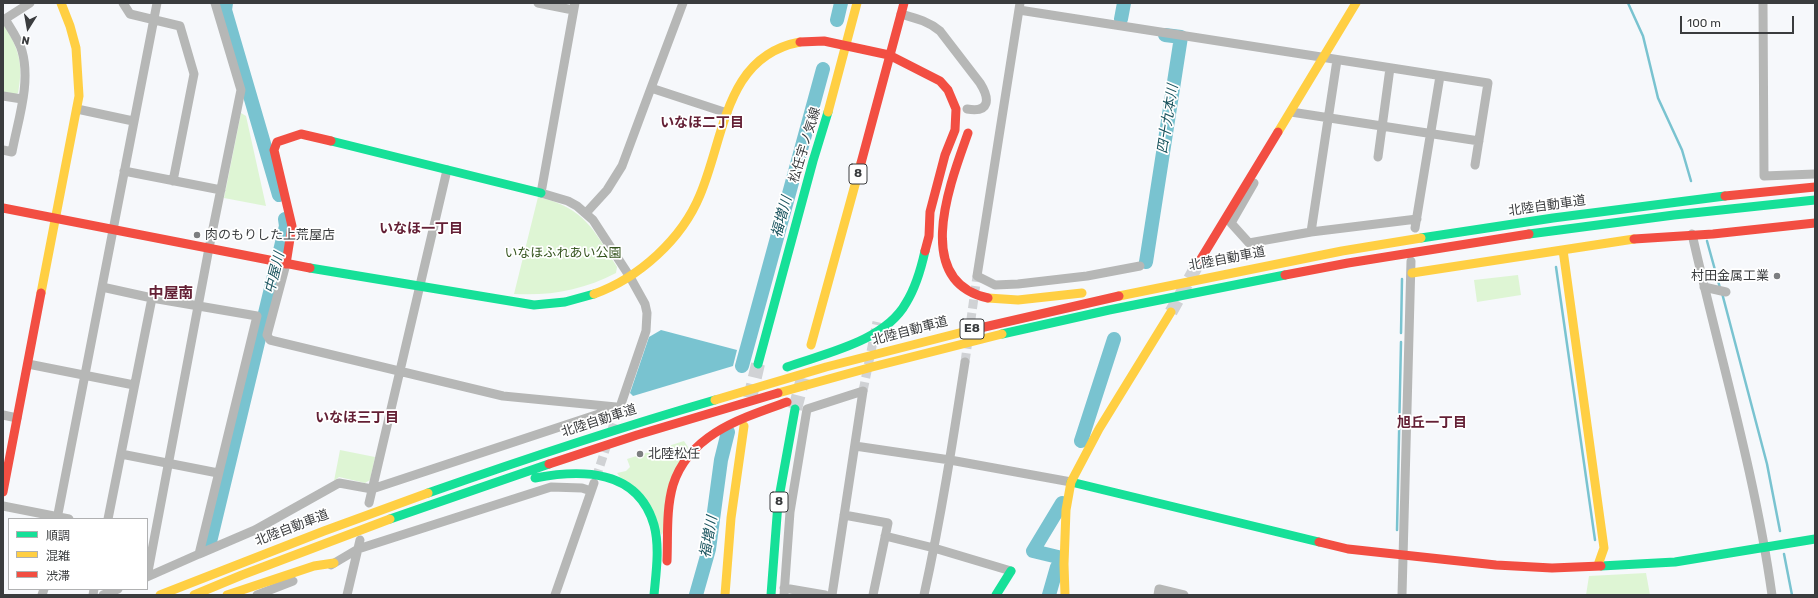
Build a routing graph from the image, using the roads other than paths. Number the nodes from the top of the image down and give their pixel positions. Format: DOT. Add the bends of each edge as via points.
graph roads {
  1 [pos="30,3"];
  2 [pos="61,3"];
  3 [pos="123,3"];
  4 [pos="157,3"];
  5 [pos="215,3"];
  6 [pos="538,3"];
  7 [pos="683,3"];
  8 [pos="857,3"];
  9 [pos="904,3"];
  10 [pos="1356,3"];
  11 [pos="1763,3"];
  12 [pos="1020,6"];
  13 [pos="574,7"];
  14 [pos="901,14"];
  15 [pos="4,17"];
  16 [pos="154,19"];
  17 [pos="846,45"];
  18 [pos="889,55"];
  19 [pos="915,58"];
  20 [pos="1323,58"];
  21 [pos="1337,60"];
  22 [pos="1390,68"];
  23 [pos="1440,76"];
  24 [pos="651,88"];
  25 [pos="3,96"];
  26 [pos="964,99"];
  27 [pos="22,100"];
  28 [pos="77,109"];
  29 [pos="967,109"];
  30 [pos="1291,112"];
  31 [pos="726,113"];
  32 [pos="1329,118"];
  33 [pos="133,121"];
  34 [pos="1382,127"];
  35 [pos="1431,134"];
  36 [pos="1479,141"];
  37 [pos="3,150"];
  38 [pos="1378,157"];
  39 [pos="1261,161"];
  40 [pos="1475,164"];
  41 [pos="447,170"];
  42 [pos="124,171"];
  43 [pos="1815,174"];
  44 [pos="174,181"];
  45 [pos="1815,187"];
  46 [pos="221,190"];
  47 [pos="541,193"];
  48 [pos="1815,200"];
  49 [pos="3,208"];
  50 [pos="586,213"];
  51 [pos="56,218"];
  52 [pos="1815,223"];
  53 [pos="113,229"];
  54 [pos="1311,232"];
  55 [pos="1692,234"];
  56 [pos="209,248"];
  57 [pos="1563,250"];
  58 [pos="1412,261"];
  59 [pos="1199,262"];
  60 [pos="284,263"];
  61 [pos="1140,266"];
  62 [pos="1252,267"];
  63 [pos="1412,273"];
  64 [pos="630,277"];
  65 [pos="102,286"];
  66 [pos="420,287"];
  67 [pos="1707,288"];
  68 [pos="1726,292"];
  69 [pos="152,298"];
  70 [pos="199,305"];
  71 [pos="1171,312"];
  72 [pos="811,345"];
  73 [pos="938,350"];
  74 [pos="965,362"];
  75 [pos="28,364"];
  76 [pos="758,364"];
  77 [pos="782,369"];
  78 [pos="400,372"];
  79 [pos="768,374"];
  80 [pos="85,375"];
  81 [pos="134,385"];
  82 [pos="808,395"];
  83 [pos="794,400"];
  84 [pos="620,407"];
  85 [pos="795,409"];
  86 [pos="3,415"];
  87 [pos="659,415"];
  88 [pos="17,418"];
  89 [pos="744,426"];
  90 [pos="855,446"];
  91 [pos="121,454"];
  92 [pos="950,460"];
  93 [pos="168,464"];
  94 [pos="218,473"];
  95 [pos="1071,482"];
  96 [pos="372,489"];
  97 [pos="3,492"];
  98 [pos="369,503"];
  99 [pos="3,506"];
  100 [pos="844,515"];
  101 [pos="58,518"];
  102 [pos="108,518"];
  103 [pos="885,536"];
  104 [pos="1815,539"];
  105 [pos="360,540"];
  106 [pos="319,546"];
  107 [pos="934,548"];
  108 [pos="1765,548"];
  109 [pos="358,549"];
  110 [pos="199,554"];
  111 [pos="1404,556"];
  112 [pos="334,563"];
  113 [pos="1598,566"];
  114 [pos="148,572"];
  115 [pos="1011,572"];
  116 [pos="666,573"];
  117 [pos="148,577"];
  118 [pos="116,590"];
  119 [pos="784,591"];
  120 [pos="104,595"];
  121 [pos="160,595"];
  122 [pos="194,595"];
  123 [pos="227,595"];
  124 [pos="257,595"];
  125 [pos="347,595"];
  126 [pos="555,595"];
  127 [pos="654,595"];
  128 [pos="725,595"];
  129 [pos="772,595"];
  130 [pos="825,595"];
  131 [pos="832,595"];
  132 [pos="873,595"];
  133 [pos="924,595"];
  134 [pos="996,595"];
  135 [pos="1064,595"];
  136 [pos="1158,595"];
  137 [pos="1184,595"];
  138 [pos="1402,595"];
  139 [pos="1772,595"];
  1 -- 15 [label="street"];
  2 -- 28 [label="main road" via="78,55 80,82"];
  3 -- 16 [label="street" via="130,14"];
  4 -- 16 [label="street"];
  5 -- 46 [label="street" via="241,90"];
  6 -- 13 [label="street"];
  7 -- 24 [label="street"];
  8 -- 17 [label="main road, 松任宇ノ気線"];
  9 -- 14 [label="main road, 8"];
  10 -- 20 [label="main road"];
  11 -- 43 [label="street" via="1764,176"];
  12 -- 20 [label="street"];
  12 -- 61 [label="street" via="978,276 995,285 1018,284 1087,276"];
  13 -- 47 [label="street"];
  14 -- 18 [label="main road, 8"];
  14 -- 29 [label="street" via="932,24 980,83 986,92 986,104 977,111"];
  15 -- 27 [label="street" via="18,40 24,61"];
  16 -- 33 [label="street"];
  16 -- 44 [label="street" via="180,26 194,74"];
  17 -- 18 [label="main road"];
  17 -- 31 [label="main road" via="804,40 777,48 761,58 747,72 736,88"];
  17 -- 76 [label="main road, 松任宇ノ気線"];
  18 -- 19 [label="main road"];
  18 -- 72 [label="main road, 8"];
  18 -- 77 [label="main road" via="931,75 948,90 956,109 955,130 945,155 930,212 929,236 913,291 890,323 869,337"];
  20 -- 21 [label="street"];
  20 -- 30 [label="main road"];
  21 -- 22 [label="street"];
  21 -- 32 [label="street"];
  22 -- 23 [label="street"];
  22 -- 34 [label="street"];
  23 -- 35 [label="street"];
  23 -- 36 [label="street" via="1488,83"];
  24 -- 31 [label="street"];
  24 -- 50 [label="street" via="622,166"];
  25 -- 27 [label="street"];
  26 -- 29 [label="main road"];
  27 -- 37 [label="street" via="12,152"];
  28 -- 33 [label="street"];
  28 -- 51 [label="main road"];
  29 -- 62 [label="main road" via="967,160 951,218 942,238 942,251 948,270 969,292 979,296 1015,300"];
  30 -- 32 [label="street"];
  30 -- 39 [label="main road"];
  31 -- 64 [label="main road" via="704,184 689,216 658,255"];
  32 -- 34 [label="street"];
  32 -- 54 [label="street"];
  33 -- 42 [label="street"];
  34 -- 35 [label="street"];
  34 -- 38 [label="street"];
  35 -- 36 [label="street"];
  35 -- 54 [label="street" via="1416,224"];
  36 -- 40 [label="street"];
  39 -- 54 [label="street" via="1257,177 1231,223 1249,243"];
  39 -- 59 [label="main road"];
  41 -- 47 [label="main road"];
  41 -- 60 [label="main road" via="301,134 277,142 274,150 292,226"];
  41 -- 66 [label="street"];
  42 -- 44 [label="street"];
  42 -- 53 [label="street"];
  44 -- 46 [label="street"];
  45 -- 62 [label="main road, 北陸自動車道 / E8" via="1555,218"];
  46 -- 56 [label="street"];
  47 -- 50 [label="street" via="568,201"];
  48 -- 73 [label="main road, 北陸自動車道 / E8" via="1585,227 1394,255 1178,295"];
  49 -- 51 [label="main road"];
  50 -- 64 [label="street"];
  51 -- 53 [label="main road"];
  51 -- 75 [label="main road"];
  52 -- 55 [label="main road"];
  53 -- 56 [label="main road"];
  53 -- 65 [label="street"];
  55 -- 57 [label="main road"];
  55 -- 67 [label="street"];
  56 -- 60 [label="main road"];
  56 -- 70 [label="street"];
  57 -- 63 [label="main road"];
  57 -- 113 [label="main road" via="1604,548"];
  58 -- 63 [label="street"];
  60 -- 66 [label="main road"];
  60 -- 78 [label="street" via="268,335 270,340"];
  62 -- 87 [label="main road, 北陸自動車道 / E8" via="1103,298 941,336"];
  63 -- 111 [label="street"];
  64 -- 66 [label="main road" via="581,299 534,305"];
  64 -- 84 [label="street" via="645,304 647,325"];
  65 -- 69 [label="street"];
  65 -- 80 [label="street"];
  66 -- 78 [label="street"];
  67 -- 68 [label="street"];
  67 -- 108 [label="street"];
  69 -- 70 [label="street"];
  69 -- 81 [label="street"];
  70 -- 93 [label="street"];
  70 -- 94 [label="street" via="256,316"];
  71 -- 95 [label="main road" via="1099,430"];
  73 -- 82 [label="main road"];
  73 -- 106 [label="main road, 北陸自動車道 / E8" via="754,400 637,436 409,512"];
  74 -- 92 [label="street"];
  75 -- 80 [label="street"];
  75 -- 88 [label="main road"];
  78 -- 84 [label="street" via="503,396"];
  78 -- 96 [label="street"];
  79 -- 87 [label="main road"];
  80 -- 81 [label="street"];
  80 -- 101 [label="street"];
  81 -- 91 [label="street"];
  83 -- 116 [label="main road" via="721,428 700,442 684,460 670,500"];
  84 -- 96 [label="street"];
  85 -- 129 [label="main road, 8" via="778,503"];
  86 -- 88 [label="street"];
  87 -- 121 [label="main road, 北陸自動車道 / E8" via="415,496 314,533"];
  88 -- 97 [label="main road"];
  89 -- 128 [label="main road" via="731,518"];
  90 -- 92 [label="street"];
  90 -- 100 [label="street"];
  90 -- 119 [label="street" via="863,391 807,408 790,512"];
  91 -- 93 [label="street"];
  91 -- 102 [label="street"];
  92 -- 95 [label="street"];
  92 -- 107 [label="street"];
  93 -- 94 [label="street"];
  93 -- 114 [label="street"];
  94 -- 110 [label="street"];
  95 -- 111 [label="main road" via="1348,549"];
  95 -- 135 [label="main road" via="1066,510"];
  96 -- 98 [label="street"];
  96 -- 110 [label="street" via="339,483 256,530"];
  99 -- 101 [label="street"];
  100 -- 103 [label="street" via="888,523"];
  100 -- 131 [label="street"];
  103 -- 107 [label="street"];
  103 -- 132 [label="street"];
  104 -- 108 [label="main road"];
  105 -- 109 [label="street"];
  106 -- 122 [label="main road, 北陸自動車道 / E8"];
  106 -- 127 [label="main road" via="511,484 553,475 589,473 624,483 638,496 649,512 656,539"];
  107 -- 115 [label="street"];
  107 -- 133 [label="street"];
  108 -- 113 [label="main road" via="1675,562"];
  108 -- 139 [label="street"];
  109 -- 112 [label="street"];
  109 -- 125 [label="street"];
  109 -- 126 [label="street" via="551,487 592,487"];
  110 -- 117 [label="street"];
  111 -- 113 [label="main road" via="1552,568"];
  111 -- 138 [label="street"];
  112 -- 123 [label="main road" via="314,566"];
  112 -- 124 [label="street"];
  115 -- 134 [label="main road"];
  118 -- 120 [label="street"];
  119 -- 130 [label="street"];
  136 -- 137 [label="street" via="1159,589"];
}
